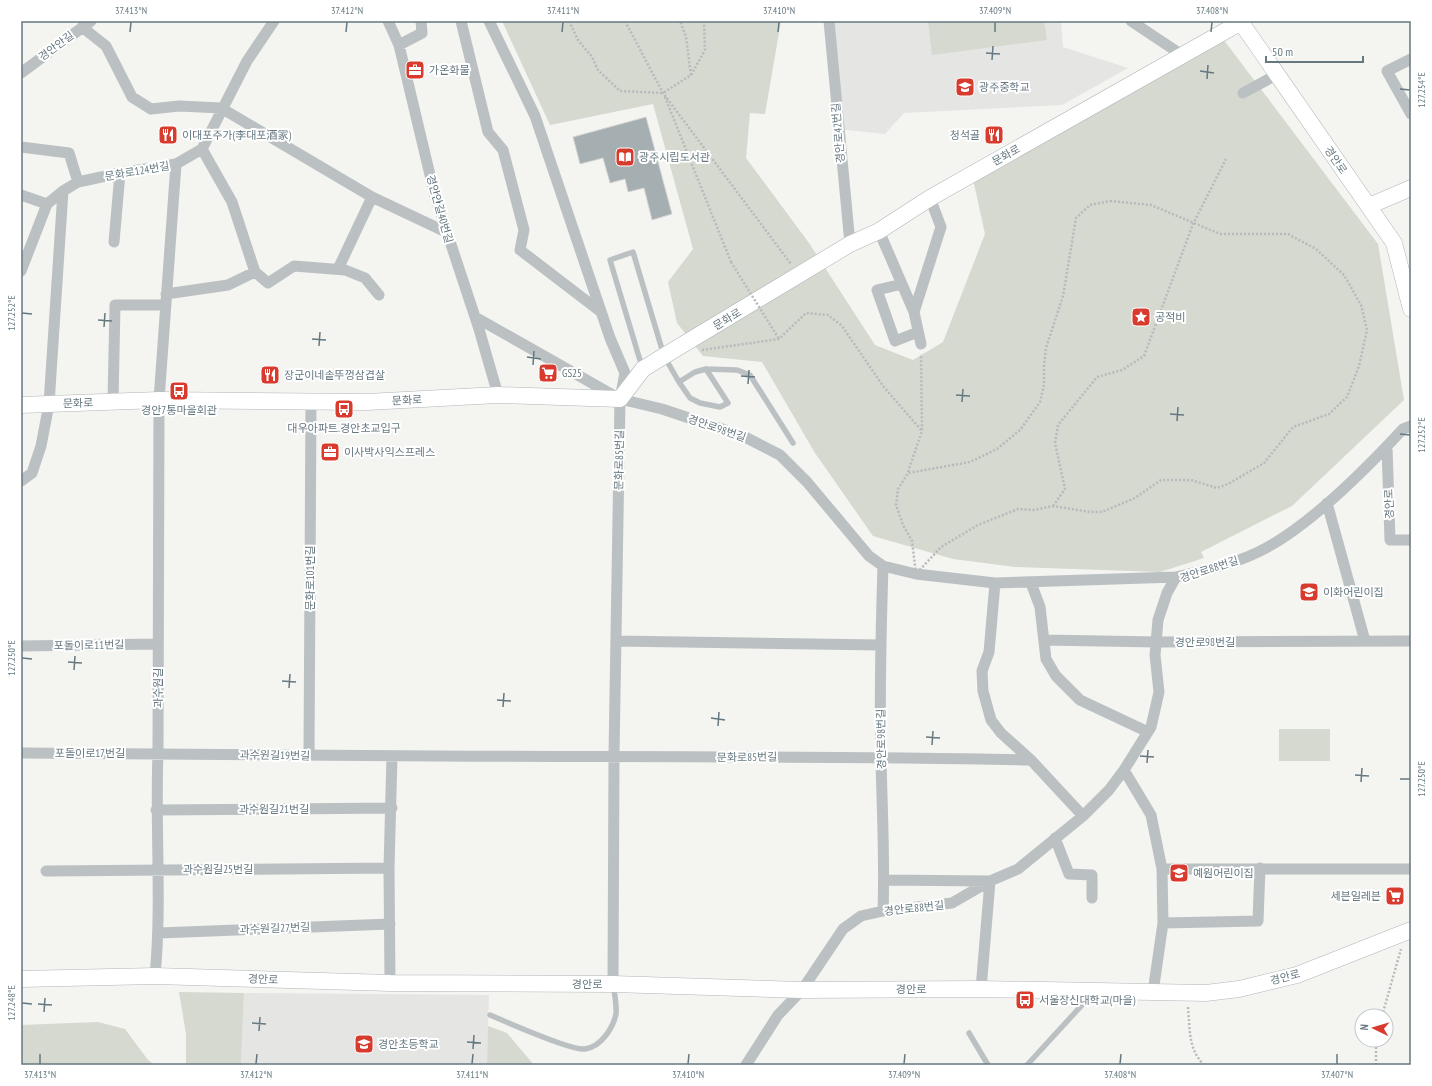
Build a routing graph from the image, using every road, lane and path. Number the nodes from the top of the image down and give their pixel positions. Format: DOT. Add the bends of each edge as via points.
graph roads {
  1 [pos="274,21"];
  2 [pos="388,21"];
  3 [pos="421,21"];
  4 [pos="462,21"];
  5 [pos="489,21"];
  6 [pos="569,21"];
  7 [pos="625,21"];
  8 [pos="680,21"];
  9 [pos="704,21"];
  10 [pos="829,21"];
  11 [pos="1131,21"];
  12 [pos="1241,21"];
  13 [pos="87,24"];
  14 [pos="399,45"];
  15 [pos="1182,56"];
  16 [pos="1411,59"];
  17 [pos="21,73"];
  18 [pos="691,75"];
  19 [pos="1276,75"];
  20 [pos="663,93"];
  21 [pos="1243,93"];
  22 [pos="221,108"];
  23 [pos="1411,114"];
  24 [pos="21,147"];
  25 [pos="202,149"];
  26 [pos="1226,160"];
  27 [pos="176,164"];
  28 [pos="120,173"];
  29 [pos="78,182"];
  30 [pos="1411,188"];
  31 [pos="63,191"];
  32 [pos="21,195"];
  33 [pos="372,197"];
  34 [pos="930,198"];
  35 [pos="47,204"];
  36 [pos="1369,206"];
  37 [pos="1193,224"];
  38 [pos="879,231"];
  39 [pos="446,232"];
  40 [pos="114,242"];
  41 [pos="850,244"];
  42 [pos="24,255"];
  43 [pos="338,269"];
  44 [pos="21,271"];
  45 [pos="255,272"];
  46 [pos="800,275"];
  47 [pos="902,284"];
  48 [pos="379,295"];
  49 [pos="166,299"];
  50 [pos="1411,309"];
  51 [pos="914,312"];
  52 [pos="602,313"];
  53 [pos="475,317"];
  54 [pos="918,332"];
  55 [pos="779,339"];
  56 [pos="920,344"];
  57 [pos="695,352"];
  58 [pos="664,356"];
  59 [pos="643,369"];
  60 [pos="706,369"];
  61 [pos="679,382"];
  62 [pos="498,396"];
  63 [pos="620,399"];
  64 [pos="159,400"];
  65 [pos="113,402"];
  66 [pos="311,402"];
  67 [pos="49,404"];
  68 [pos="21,405"];
  69 [pos="1411,426"];
  70 [pos="922,431"];
  71 [pos="793,443"];
  72 [pos="1387,446"];
  73 [pos="908,473"];
  74 [pos="21,481"];
  75 [pos="1327,503"];
  76 [pos="1053,506"];
  77 [pos="1411,540"];
  78 [pos="883,566"];
  79 [pos="916,574"];
  80 [pos="1176,577"];
  81 [pos="995,583"];
  82 [pos="1031,583"];
  83 [pos="616,640"];
  84 [pos="1044,640"];
  85 [pos="1365,641"];
  86 [pos="1411,641"];
  87 [pos="1157,642"];
  88 [pos="157,644"];
  89 [pos="880,645"];
  90 [pos="21,646"];
  91 [pos="1148,732"];
  92 [pos="21,753"];
  93 [pos="158,753"];
  94 [pos="309,755"];
  95 [pos="614,755"];
  96 [pos="392,756"];
  97 [pos="880,757"];
  98 [pos="1031,760"];
  99 [pos="1124,770"];
  100 [pos="392,808"];
  101 [pos="156,810"];
  102 [pos="1083,816"];
  103 [pos="1055,838"];
  104 [pos="389,868"];
  105 [pos="1260,868"];
  106 [pos="1162,869"];
  107 [pos="1411,869"];
  108 [pos="157,870"];
  109 [pos="46,871"];
  110 [pos="884,880"];
  111 [pos="990,881"];
  112 [pos="1092,898"];
  113 [pos="883,911"];
  114 [pos="1162,923"];
  115 [pos="390,924"];
  116 [pos="1408,931"];
  117 [pos="159,933"];
  118 [pos="155,976"];
  119 [pos="21,979"];
  120 [pos="390,983"];
  121 [pos="613,984"];
  122 [pos="981,989"];
  123 [pos="802,990"];
  124 [pos="1094,992"];
  125 [pos="1153,992"];
  126 [pos="1188,992"];
  127 [pos="1384,1008"];
  128 [pos="490,1015"];
  129 [pos="969,1033"];
  130 [pos="1376,1048"];
  131 [pos="746,1065"];
  132 [pos="988,1065"];
  133 [pos="1027,1065"];
  134 [pos="1204,1065"];
  135 [pos="1376,1065"];
  1 -- 22 [label="street" via="247,61"];
  2 -- 14 [label="street, 경안안길40번길"];
  3 -- 14 [label="street" via="422,33"];
  4 -- 52 [label="street" via="488,132 503,150 524,230 520,250"];
  5 -- 52 [label="street, 문화로85번길" via="535,116"];
  6 -- 20 [label="path" via="598,70 620,91"];
  7 -- 20 [label="path"];
  8 -- 18 [label="path" via="686,37"];
  9 -- 18 [label="path" via="705,50"];
  10 -- 41 [label="street, 경안로42번길"];
  11 -- 15 [label="street"];
  12 -- 15 [label="street, 문화로"];
  12 -- 19 [label="street, 경안로"];
  13 -- 17 [label="street, 경안안길"];
  13 -- 22 [label="street" via="106,46 132,97 151,109 179,106"];
  14 -- 39 [label="street, 경안안길40번길"];
  15 -- 34 [label="street, 문화로"];
  16 -- 23 [label="street" via="1387,71"];
  18 -- 20 [label="path"];
  19 -- 21 [label="street"];
  19 -- 36 [label="street, 경안로"];
  20 -- 46 [label="path"];
  20 -- 55 [label="path, bridge" via="732,262"];
  22 -- 25 [label="street"];
  22 -- 33 [label="street"];
  24 -- 29 [label="street" via="69,153"];
  25 -- 27 [label="street, 문화로124번길"];
  25 -- 45 [label="street" via="232,202"];
  26 -- 37 [label="path"];
  27 -- 28 [label="street, 문화로124번길"];
  27 -- 49 [label="street"];
  28 -- 29 [label="street, 문화로124번길"];
  28 -- 40 [label="street"];
  29 -- 31 [label="street, 문화로124번길"];
  30 -- 36 [label="street"];
  31 -- 35 [label="street, 문화로124번길"];
  31 -- 67 [label="street"];
  32 -- 35 [label="street"];
  33 -- 39 [label="street"];
  33 -- 43 [label="street"];
  34 -- 38 [label="street, 문화로"];
  34 -- 51 [label="street" via="941,227"];
  35 -- 42 [label="street, 문화로124번길"];
  36 -- 50 [label="street, 경안로" via="1394,243"];
  37 -- 73 [label="path" via="1151,205 1110,201 1090,204 1076,218 1063,296 1046,348 1044,385 1040,402 1020,430 996,449 970,462"];
  37 -- 76 [label="path" via="1144,356 1122,370 1097,377 1058,425 1054,443 1065,489"];
  37 -- 76 [label="path" via="1220,234 1288,234 1316,250 1344,275 1361,305 1367,330 1359,366 1347,397 1329,414 1294,427 1264,463 1218,488 1191,480 1161,480 1135,498 1102,512"];
  38 -- 41 [label="street, 문화로"];
  38 -- 47 [label="street"];
  39 -- 53 [label="street, 경안안길40번길"];
  41 -- 46 [label="street, 문화로"];
  42 -- 44 [label="street, 문화로124번길"];
  43 -- 45 [label="street" via="294,266 268,283"];
  43 -- 48 [label="street" via="365,278"];
  45 -- 49 [label="street" via="228,285"];
  46 -- 58 [label="street, 문화로"];
  47 -- 51 [label="street"];
  47 -- 54 [label="street" via="877,290 895,341"];
  49 -- 64 [label="street"];
  49 -- 65 [label="street" via="115,306"];
  51 -- 54 [label="street"];
  52 -- 63 [label="street, 문화로85번길" via="625,373"];
  53 -- 62 [label="street, 경안안길40번길"];
  53 -- 63 [label="street, 경안로98번길"];
  54 -- 56 [label="street"];
  55 -- 57 [label="path"];
  55 -- 70 [label="path" via="806,313 828,315 842,326 883,386"];
  56 -- 70 [label="path"];
  58 -- 59 [label="street, 문화로"];
  58 -- 59 [label="lane" via="633,252 610,260"];
  58 -- 61 [label="lane"];
  59 -- 63 [label="street, 문화로"];
  60 -- 61 [label="lane" via="695,372"];
  60 -- 61 [label="lane" via="728,403 720,407 700,403 690,398"];
  60 -- 71 [label="lane" via="737,370 750,375"];
  62 -- 63 [label="street, 문화로"];
  62 -- 66 [label="street, 문화로"];
  63 -- 78 [label="street, 경안로98번길" via="662,409 743,436 780,455 807,482 869,556"];
  63 -- 83 [label="street, 문화로85번길"];
  64 -- 65 [label="street, 문화로"];
  64 -- 66 [label="street, 문화로"];
  64 -- 88 [label="street, 과수원길"];
  65 -- 67 [label="street, 문화로"];
  66 -- 94 [label="street, 문화로101번길"];
  67 -- 68 [label="street, 문화로"];
  67 -- 74 [label="street" via="41,446 32,473"];
  69 -- 72 [label="street, 경안로88번길" via="1403,429"];
  70 -- 73 [label="path"];
  72 -- 75 [label="street, 경안로88번길"];
  72 -- 77 [label="street, 경안로" via="1390,540"];
  73 -- 79 [label="path" via="898,489 896,505 912,540"];
  75 -- 80 [label="street, 경안로88번길" via="1318,513 1266,548 1219,567"];
  75 -- 85 [label="street"];
  76 -- 79 [label="path" via="1034,510 1018,509 978,525 941,546"];
  78 -- 79 [label="street, 경안로98번길"];
  78 -- 89 [label="street, 경안로98번길"];
  79 -- 81 [label="street, 경안로98번길"];
  80 -- 82 [label="street, 경안로98번길"];
  80 -- 87 [label="street, 경안로88번길" via="1167,593 1158,620"];
  81 -- 82 [label="street, 경안로98번길"];
  81 -- 98 [label="street" via="989,652 982,671 983,691 991,720 1001,733"];
  82 -- 84 [label="street" via="1040,607"];
  83 -- 89 [label="street"];
  83 -- 95 [label="street, 문화로85번길"];
  84 -- 87 [label="street, 경안로98번길"];
  84 -- 91 [label="street" via="1046,659 1056,676 1080,700"];
  85 -- 86 [label="street, 경안로98번길"];
  85 -- 87 [label="street, 경안로98번길"];
  87 -- 91 [label="street, 경안로88번길" via="1155,655 1159,692"];
  88 -- 90 [label="street, 포돌이로11번길"];
  88 -- 93 [label="street, 과수원길"];
  89 -- 97 [label="street, 경안로98번길"];
  91 -- 99 [label="street, 경안로88번길"];
  92 -- 93 [label="street, 포돌이로17번길"];
  93 -- 94 [label="street, 과수원길19번길"];
  93 -- 101 [label="street, 과수원길"];
  94 -- 96 [label="street, 과수원길19번길"];
  95 -- 96 [label="street, 과수원길19번길"];
  95 -- 97 [label="street, 문화로85번길" via="743,758"];
  95 -- 121 [label="street, 문화로85번길"];
  96 -- 100 [label="street"];
  97 -- 98 [label="street, 문화로85번길"];
  97 -- 110 [label="street, 경안로98번길"];
  98 -- 102 [label="street"];
  99 -- 102 [label="street, 경안로88번길" via="1109,790"];
  99 -- 106 [label="street" via="1151,815"];
  100 -- 101 [label="street, 과수원길21번길"];
  100 -- 104 [label="street"];
  101 -- 108 [label="street, 과수원길"];
  102 -- 103 [label="street, 경안로88번길"];
  103 -- 111 [label="street, 경안로88번길" via="1018,869"];
  103 -- 112 [label="street" via="1069,874 1092,876"];
  104 -- 108 [label="street, 과수원길25번길"];
  104 -- 115 [label="street"];
  105 -- 106 [label="street"];
  105 -- 107 [label="street"];
  105 -- 114 [label="street" via="1258,921"];
  106 -- 114 [label="street"];
  108 -- 109 [label="street, 과수원길25번길"];
  108 -- 117 [label="street, 과수원길"];
  110 -- 111 [label="street"];
  110 -- 113 [label="street, 경안로98번길"];
  111 -- 113 [label="street, 경안로88번길" via="952,903"];
  111 -- 122 [label="street"];
  113 -- 123 [label="street, 경안로88번길" via="861,916 843,929"];
  114 -- 125 [label="street"];
  115 -- 117 [label="street, 과수원길27번길"];
  115 -- 120 [label="street"];
  116 -- 126 [label="street, 경안로" via="1297,975 1238,989 1206,993"];
  116 -- 127 [label="path"];
  117 -- 118 [label="street, 과수원길"];
  118 -- 119 [label="street, 경안로"];
  118 -- 120 [label="street, 경안로"];
  120 -- 121 [label="street, 경안로"];
  121 -- 123 [label="street, 경안로"];
  121 -- 128 [label="lane" via="616,1013 610,1029 598,1044 585,1050 570,1047"];
  122 -- 123 [label="street, 경안로"];
  122 -- 124 [label="street, 경안로"];
  123 -- 131 [label="street, 경안로88번길" via="778,1015"];
  124 -- 125 [label="street, 경안로"];
  124 -- 133 [label="lane"];
  125 -- 126 [label="street, 경안로"];
  126 -- 134 [label="path" via="1190,1036 1195,1057"];
  129 -- 132 [label="lane"];
  130 -- 135 [label="path"];
}
